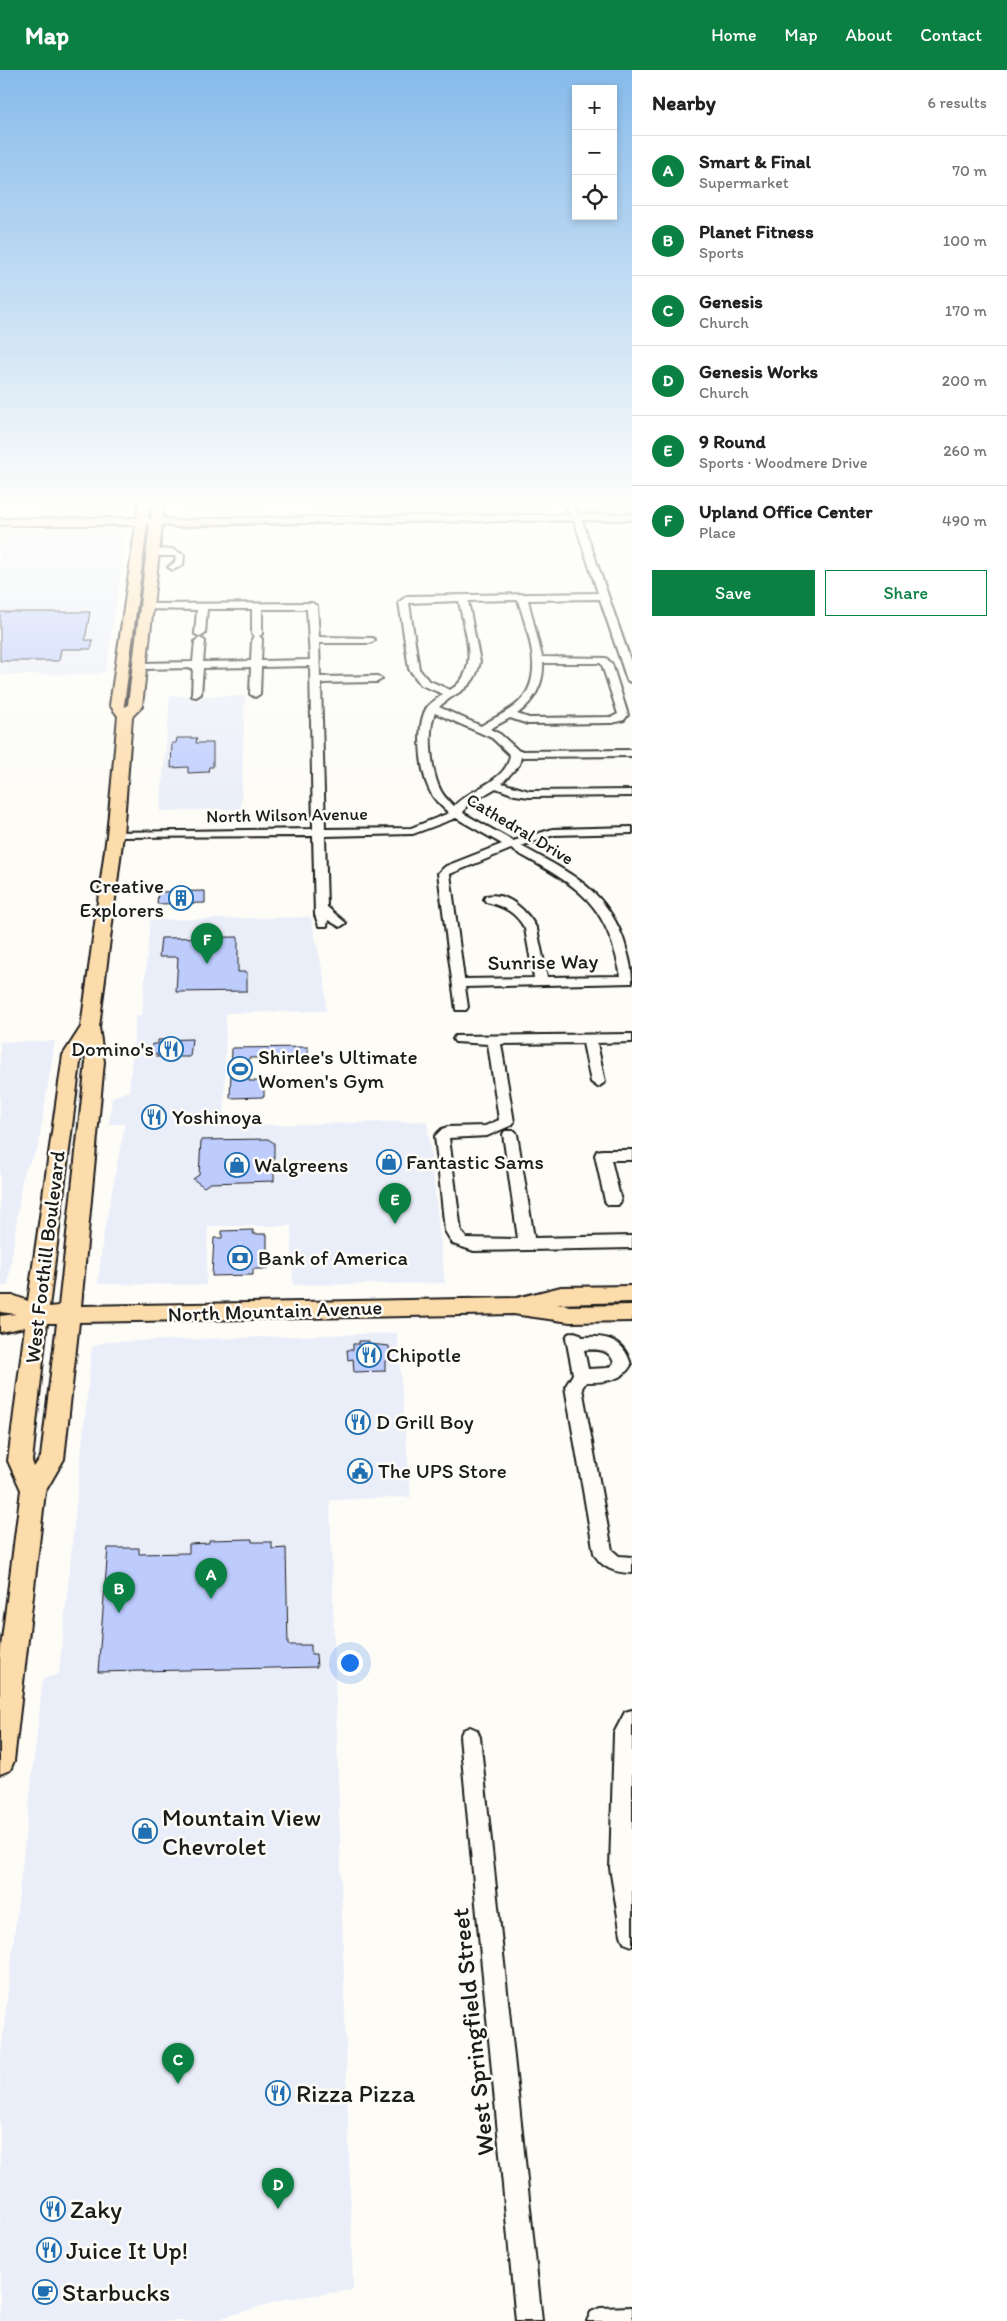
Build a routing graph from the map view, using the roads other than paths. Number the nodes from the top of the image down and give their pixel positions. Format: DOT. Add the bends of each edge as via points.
graph roads {
  1 [pos="140,605"];
  2 [pos="404,605"];
  3 [pos="464,605"];
  4 [pos="524,605"];
  5 [pos="607,605"];
  6 [pos="257,606"];
  7 [pos="130,607"];
  8 [pos="147,607"];
  9 [pos="202,607"];
  10 [pos="144,634"];
  11 [pos="314,640"];
  12 [pos="370,640"];
  13 [pos="538,660"];
  14 [pos="315,663"];
  15 [pos="257,664"];
  16 [pos="198,665"];
  17 [pos="141,666"];
  18 [pos="122,677"];
  19 [pos="377,679"];
  20 [pos="315,680"];
  21 [pos="632,680"];
  22 [pos="196,694"];
  23 [pos="255,694"];
  24 [pos="452,694"];
  25 [pos="135,702"];
  26 [pos="432,708"];
  27 [pos="508,714"];
  28 [pos="125,716"];
  29 [pos="483,729"];
  30 [pos="627,755"];
  31 [pos="516,756"];
  32 [pos="495,784"];
  33 [pos="632,793"];
  34 [pos="457,814"];
  35 [pos="632,830"];
  36 [pos="319,832"];
  37 [pos="115,835"];
  38 [pos="511,845"];
  39 [pos="490,899"];
  40 [pos="321,908"];
  41 [pos="323,923"];
  42 [pos="340,923"];
  43 [pos="618,939"];
  44 [pos="632,939"];
  45 [pos="628,980"];
  46 [pos="541,982"];
  47 [pos="458,983"];
  48 [pos="461,1007"];
  49 [pos="90,1027"];
  50 [pos="632,1038"];
  51 [pos="460,1039"];
  52 [pos="589,1039"];
  53 [pos="494,1040"];
  54 [pos="598,1082"];
  55 [pos="509,1128"];
  56 [pos="632,1155"];
  57 [pos="613,1201"];
  58 [pos="632,1242"];
  59 [pos="528,1244"];
  60 [pos="632,1294"];
  61 [pos="0,1304"];
  62 [pos="513,1306"];
  63 [pos="632,1313"];
  64 [pos="38,1315"];
  65 [pos="69,1315"];
  66 [pos="0,1324"];
  67 [pos="581,1375"];
  68 [pos="33,1490"];
  69 [pos="632,1565"];
  70 [pos="632,1719"];
  71 [pos="470,1737"];
  72 [pos="0,1761"];
  73 [pos="632,1935"];
  74 [pos="632,2320"];
  75 [pos="529,2321"];
  76 [pos="600,2321"];
  1 -- 8 [label="main road"];
  2 -- 24 [label="street" via="418,677 426,684"];
  3 -- 24 [label="street" via="475,662 470,679"];
  4 -- 13 [label="street"];
  5 -- 21 [label="street"];
  6 -- 9 [label="street"];
  6 -- 11 [label="street" via="312,606"];
  6 -- 15 [label="street"];
  7 -- 10 [label="main road" via="139,609 138,627"];
  7 -- 18 [label="main road, West Foothill Boulevard"];
  8 -- 9 [label="street"];
  8 -- 10 [label="main road"];
  9 -- 16 [label="street"];
  10 -- 17 [label="main road"];
  11 -- 12 [label="street"];
  11 -- 14 [label="street"];
  13 -- 27 [label="street" via="538,678 533,691 523,704"];
  13 -- 27 [label="street" via="602,660 623,715 612,720 528,721"];
  14 -- 15 [label="street"];
  14 -- 20 [label="street"];
  15 -- 16 [label="street"];
  15 -- 23 [label="street"];
  16 -- 17 [label="street"];
  16 -- 22 [label="street"];
  17 -- 25 [label="main road"];
  18 -- 25 [label="main road" via="131,681 130,697"];
  18 -- 28 [label="main road, West Foothill Boulevard" via="117,706"];
  19 -- 20 [label="street"];
  20 -- 36 [label="street"];
  24 -- 26 [label="street"];
  25 -- 28 [label="main road"];
  26 -- 29 [label="street"];
  26 -- 34 [label="street, Cathedral Drive" via="425,730 434,788"];
  27 -- 29 [label="street"];
  28 -- 37 [label="main road, West Foothill Boulevard"];
  29 -- 31 [label="street" via="496,736"];
  30 -- 31 [label="street"];
  31 -- 32 [label="street" via="515,763"];
  32 -- 33 [label="street" via="529,794"];
  32 -- 34 [label="street" via="463,803"];
  34 -- 36 [label="street, North Wilson Avenue" via="414,830"];
  34 -- 38 [label="street, Cathedral Drive"];
  35 -- 38 [label="street" via="553,832"];
  36 -- 37 [label="street, North Wilson Avenue"];
  36 -- 40 [label="street"];
  37 -- 49 [label="main road, West Foothill Boulevard"];
  38 -- 43 [label="street, Cathedral Drive" via="554,869 597,901"];
  38 -- 47 [label="street" via="444,874"];
  39 -- 46 [label="street" via="510,904 528,922"];
  40 -- 41 [label="street"];
  40 -- 42 [label="street"];
  43 -- 44 [label="street"];
  43 -- 45 [label="street, Cathedral Drive"];
  45 -- 46 [label="street, Sunrise Way"];
  46 -- 47 [label="street, Sunrise Way"];
  47 -- 48 [label="street"];
  49 -- 64 [label="main road, West Foothill Boulevard" via="72,1055"];
  49 -- 65 [label="main road, West Foothill Boulevard" via="95,1062"];
  50 -- 52 [label="street"];
  51 -- 53 [label="street"];
  52 -- 53 [label="street"];
  52 -- 54 [label="street"];
  53 -- 55 [label="street"];
  55 -- 59 [label="street"];
  55 -- 59 [label="street" via="447,1132 442,1136 453,1232 460,1242 474,1245"];
  56 -- 57 [label="street" via="602,1155"];
  58 -- 59 [label="street"];
  60 -- 62 [label="main road, North Mountain Avenue" via="561,1295"];
  61 -- 64 [label="main road, North Mountain Avenue" via="16,1304"];
  62 -- 63 [label="main road, North Mountain Avenue" via="570,1314"];
  62 -- 65 [label="main road, North Mountain Avenue"];
  64 -- 65 [label="main road, North Mountain Avenue"];
  64 -- 66 [label="main road, North Mountain Avenue"];
  64 -- 68 [label="main road, West Foothill Boulevard" via="20,1461"];
  65 -- 68 [label="main road, West Foothill Boulevard" via="52,1459"];
  67 -- 67 [label="street" via="575,1341 607,1344 621,1356 623,1365 618,1372"];
  67 -- 69 [label="street" via="573,1387 602,1553 610,1562"];
  68 -- 72 [label="main road, West Foothill Boulevard"];
  70 -- 73 [label="street" via="624,1733 622,1868"];
  71 -- 75 [label="street, West Springfield Street"];
  74 -- 76 [label="street"];
}
